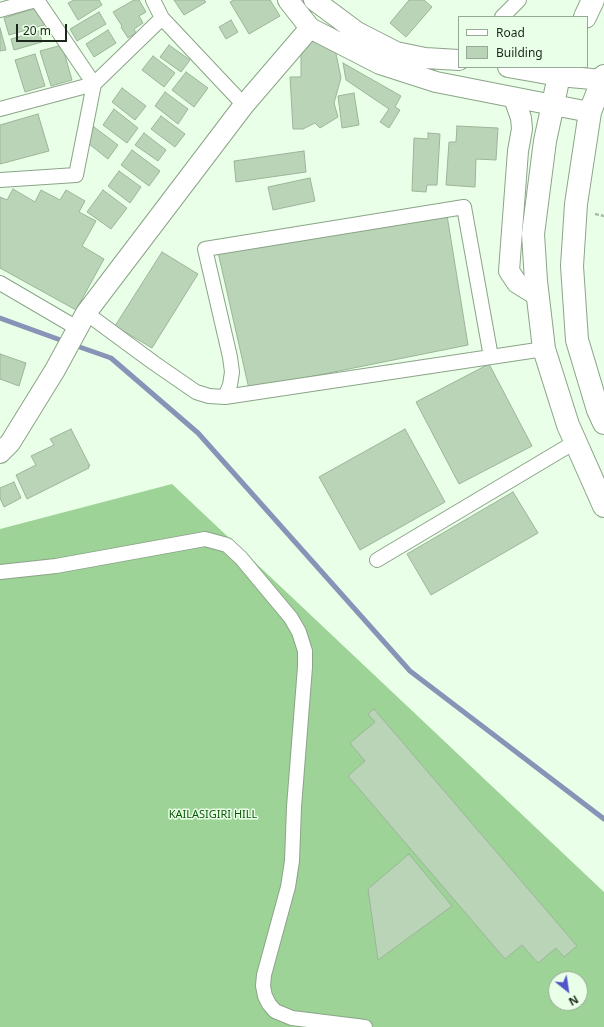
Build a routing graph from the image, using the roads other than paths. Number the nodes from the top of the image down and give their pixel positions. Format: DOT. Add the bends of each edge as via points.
graph roads {
  1 [pos="36,0"];
  2 [pos="153,0"];
  3 [pos="288,0"];
  4 [pos="314,0"];
  5 [pos="519,0"];
  6 [pos="593,0"];
  7 [pos="0,10"];
  8 [pos="503,16"];
  9 [pos="585,16"];
  10 [pos="162,18"];
  11 [pos="310,28"];
  12 [pos="458,59"];
  13 [pos="519,68"];
  14 [pos="561,72"];
  15 [pos="603,78"];
  16 [pos="94,84"];
  17 [pos="514,98"];
  18 [pos="244,105"];
  19 [pos="552,105"];
  20 [pos="0,109"];
  21 [pos="590,112"];
  22 [pos="0,180"];
  23 [pos="0,283"];
  24 [pos="538,296"];
  25 [pos="78,326"];
  26 [pos="544,349"];
  27 [pos="491,357"];
  28 [pos="225,398"];
  29 [pos="604,423"];
  30 [pos="575,442"];
  31 [pos="0,453"];
  32 [pos="604,506"];
  33 [pos="377,560"];
  34 [pos="0,572"];
  35 [pos="365,1027"];
  1 -- 7 [label="street"];
  1 -- 16 [label="street"];
  2 -- 10 [label="street"];
  3 -- 11 [label="street"];
  4 -- 12 [label="street" via="357,32 396,52 426,58"];
  5 -- 8 [label="street"];
  6 -- 9 [label="main road"];
  10 -- 16 [label="street"];
  10 -- 18 [label="street"];
  11 -- 17 [label="street" via="380,64 436,82"];
  11 -- 18 [label="street"];
  13 -- 14 [label="street"];
  14 -- 15 [label="street"];
  14 -- 19 [label="main road"];
  15 -- 21 [label="main road"];
  16 -- 20 [label="street"];
  16 -- 22 [label="street" via="76,175"];
  17 -- 19 [label="street"];
  17 -- 24 [label="street" via="522,129 509,271 517,283"];
  18 -- 25 [label="street"];
  19 -- 21 [label="street"];
  19 -- 24 [label="main road" via="533,234"];
  21 -- 29 [label="main road" via="576,204 572,266 577,340"];
  23 -- 25 [label="street"];
  24 -- 26 [label="main road"];
  25 -- 28 [label="street" via="154,363 196,392"];
  25 -- 31 [label="street" via="55,370 10,443"];
  26 -- 27 [label="street"];
  26 -- 30 [label="main road"];
  27 -- 28 [label="street"];
  27 -- 28 [label="street" via="464,207 205,249 230,357 232,372"];
  30 -- 32 [label="main road"];
  30 -- 33 [label="street"];
  34 -- 35 [label="street" via="56,566 205,539 227,545 291,618 305,651 292,861 263,986 265,996 275,1011 292,1018"];
}
